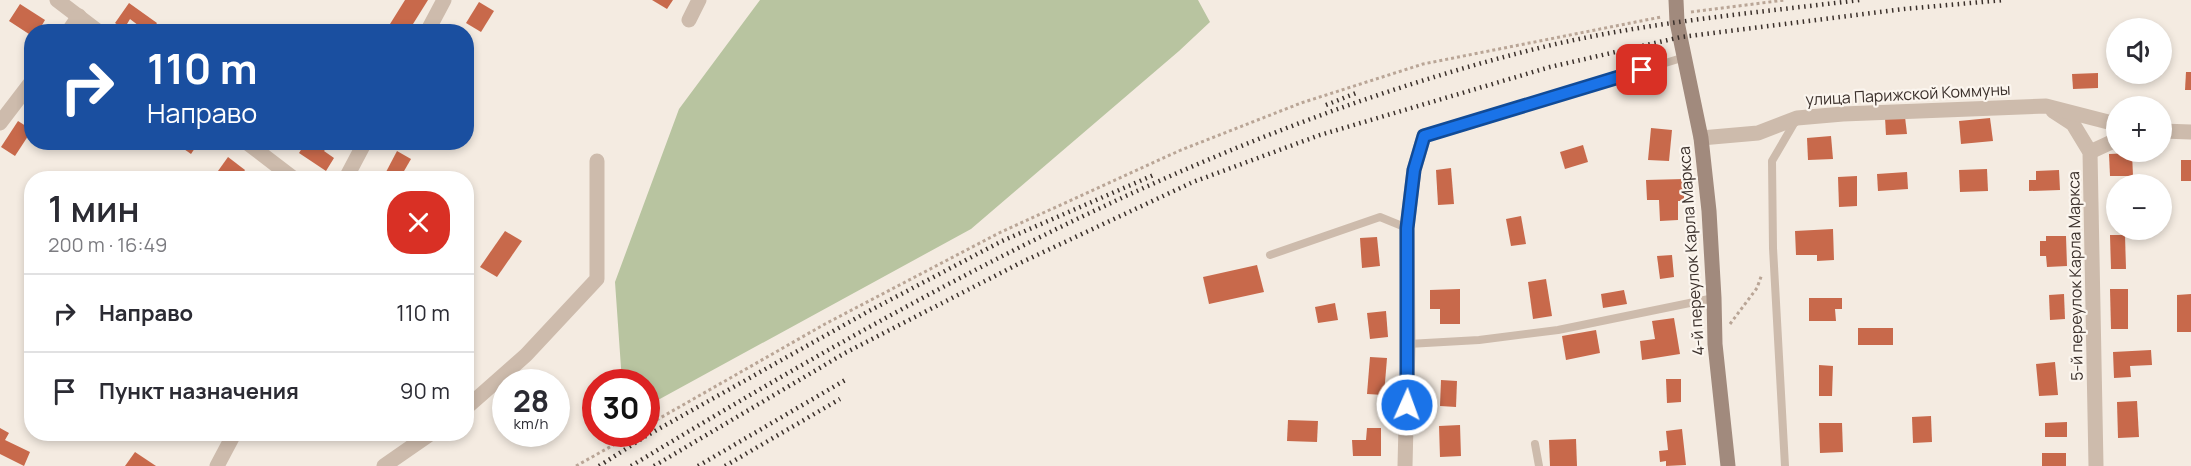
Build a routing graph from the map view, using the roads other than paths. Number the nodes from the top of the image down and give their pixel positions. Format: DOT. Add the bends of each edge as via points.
graph roads {
  1 [pos="57,0"];
  2 [pos="444,0"];
  3 [pos="699,0"];
  4 [pos="1676,7"];
  5 [pos="79,16"];
  6 [pos="688,20"];
  7 [pos="74,24"];
  8 [pos="89,24"];
  9 [pos="431,24"];
  10 [pos="1685,57"];
  11 [pos="24,92"];
  12 [pos="2046,106"];
  13 [pos="1797,118"];
  14 [pos="2106,121"];
  15 [pos="0,123"];
  16 [pos="2172,131"];
  17 [pos="2191,132"];
  18 [pos="1424,136"];
  19 [pos="1701,138"];
  20 [pos="2106,145"];
  21 [pos="256,150"];
  22 [pos="361,150"];
  23 [pos="2090,152"];
  24 [pos="597,161"];
  25 [pos="284,171"];
  26 [pos="350,171"];
  27 [pos="1407,228"];
  28 [pos="1270,255"];
  29 [pos="1714,298"];
  30 [pos="1408,344"];
  31 [pos="474,401"];
  32 [pos="230,441"];
  33 [pos="420,441"];
  34 [pos="1535,444"];
  35 [pos="217,466"];
  36 [pos="384,466"];
  37 [pos="1405,466"];
  38 [pos="1539,466"];
  39 [pos="1728,466"];
  40 [pos="1785,466"];
  41 [pos="2096,466"];
  1 -- 5 [label="street"];
  2 -- 9 [label="street"];
  3 -- 6 [label="street"];
  4 -- 10 [label="street, 4-й переулок Карла Маркса"];
  5 -- 7 [label="street"];
  5 -- 8 [label="street"];
  10 -- 18 [label="lane"];
  10 -- 19 [label="street, 4-й переулок Карла Маркса"];
  11 -- 15 [label="street"];
  12 -- 13 [label="street, улица Парижской Коммуны"];
  12 -- 14 [label="street, улица Парижской Коммуны"];
  12 -- 23 [label="street, 5-й переулок Карла Маркса" via="2073,124"];
  13 -- 19 [label="street, улица Парижской Коммуны" via="1758,133"];
  13 -- 40 [label="lane" via="1772,161"];
  16 -- 17 [label="street"];
  18 -- 27 [label="street" via="1414,170"];
  19 -- 29 [label="street, 4-й переулок Карла Маркса"];
  20 -- 23 [label="street"];
  21 -- 25 [label="street"];
  22 -- 26 [label="street"];
  23 -- 41 [label="street, 5-й переулок Карла Маркса"];
  24 -- 31 [label="street" via="597,279 526,355"];
  27 -- 28 [label="lane" via="1380,217"];
  27 -- 30 [label="street"];
  29 -- 30 [label="lane" via="1558,330"];
  29 -- 39 [label="street, 4-й переулок Карла Маркса"];
  30 -- 37 [label="street"];
  32 -- 35 [label="street"];
  33 -- 36 [label="street"];
  34 -- 38 [label="lane"];
}
